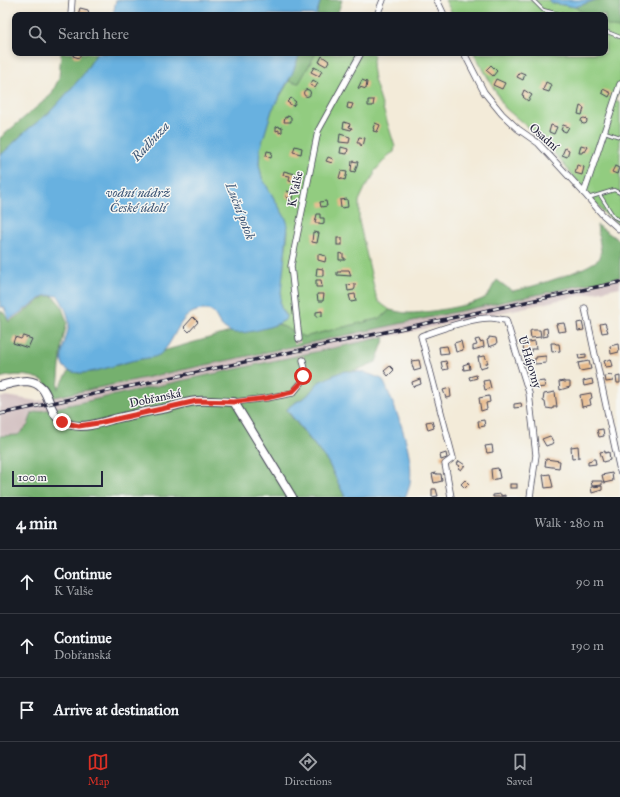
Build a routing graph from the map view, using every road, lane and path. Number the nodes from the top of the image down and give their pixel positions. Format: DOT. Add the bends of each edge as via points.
graph roads {
  1 [pos="72,0"];
  2 [pos="383,0"];
  3 [pos="437,0"];
  4 [pos="533,0"];
  5 [pos="71,12"];
  6 [pos="378,12"];
  7 [pos="443,12"];
  8 [pos="551,12"];
  9 [pos="608,32"];
  10 [pos="620,37"];
  11 [pos="359,56"];
  12 [pos="466,56"];
  13 [pos="620,84"];
  14 [pos="605,131"];
  15 [pos="620,137"];
  16 [pos="620,193"];
  17 [pos="600,195"];
  18 [pos="586,196"];
  19 [pos="620,220"];
  20 [pos="620,230"];
  21 [pos="585,308"];
  22 [pos="299,339"];
  23 [pos="303,360"];
  24 [pos="0,386"];
  25 [pos="234,402"];
  26 [pos="620,472"];
  27 [pos="292,497"];
  28 [pos="451,497"];
  29 [pos="530,497"];
  1 -- 5 [label="street"];
  2 -- 6 [label="street"];
  3 -- 7 [label="street"];
  4 -- 8 [label="lane" via="543,10"];
  9 -- 10 [label="lane"];
  11 -- 22 [label="street, K Valše" via="318,131 291,266"];
  12 -- 18 [label="street, Osadní" via="484,92 502,114 538,143"];
  13 -- 14 [label="street"];
  14 -- 15 [label="lane"];
  14 -- 18 [label="street"];
  16 -- 17 [label="lane" via="614,190"];
  17 -- 18 [label="lane"];
  17 -- 19 [label="lane" via="614,217"];
  18 -- 20 [label="street, Osadní"];
  21 -- 26 [label="street"];
  23 -- 25 [label="street" via="305,369 302,382 292,392"];
  24 -- 25 [label="street, Dobřanská" via="19,381 34,383 43,389 57,418 62,422 79,426 197,401"];
  25 -- 27 [label="street"];
  28 -- 29 [label="street, U Hájovny" via="445,464 453,458 421,336 490,318 506,320 529,393 536,455"];
}
